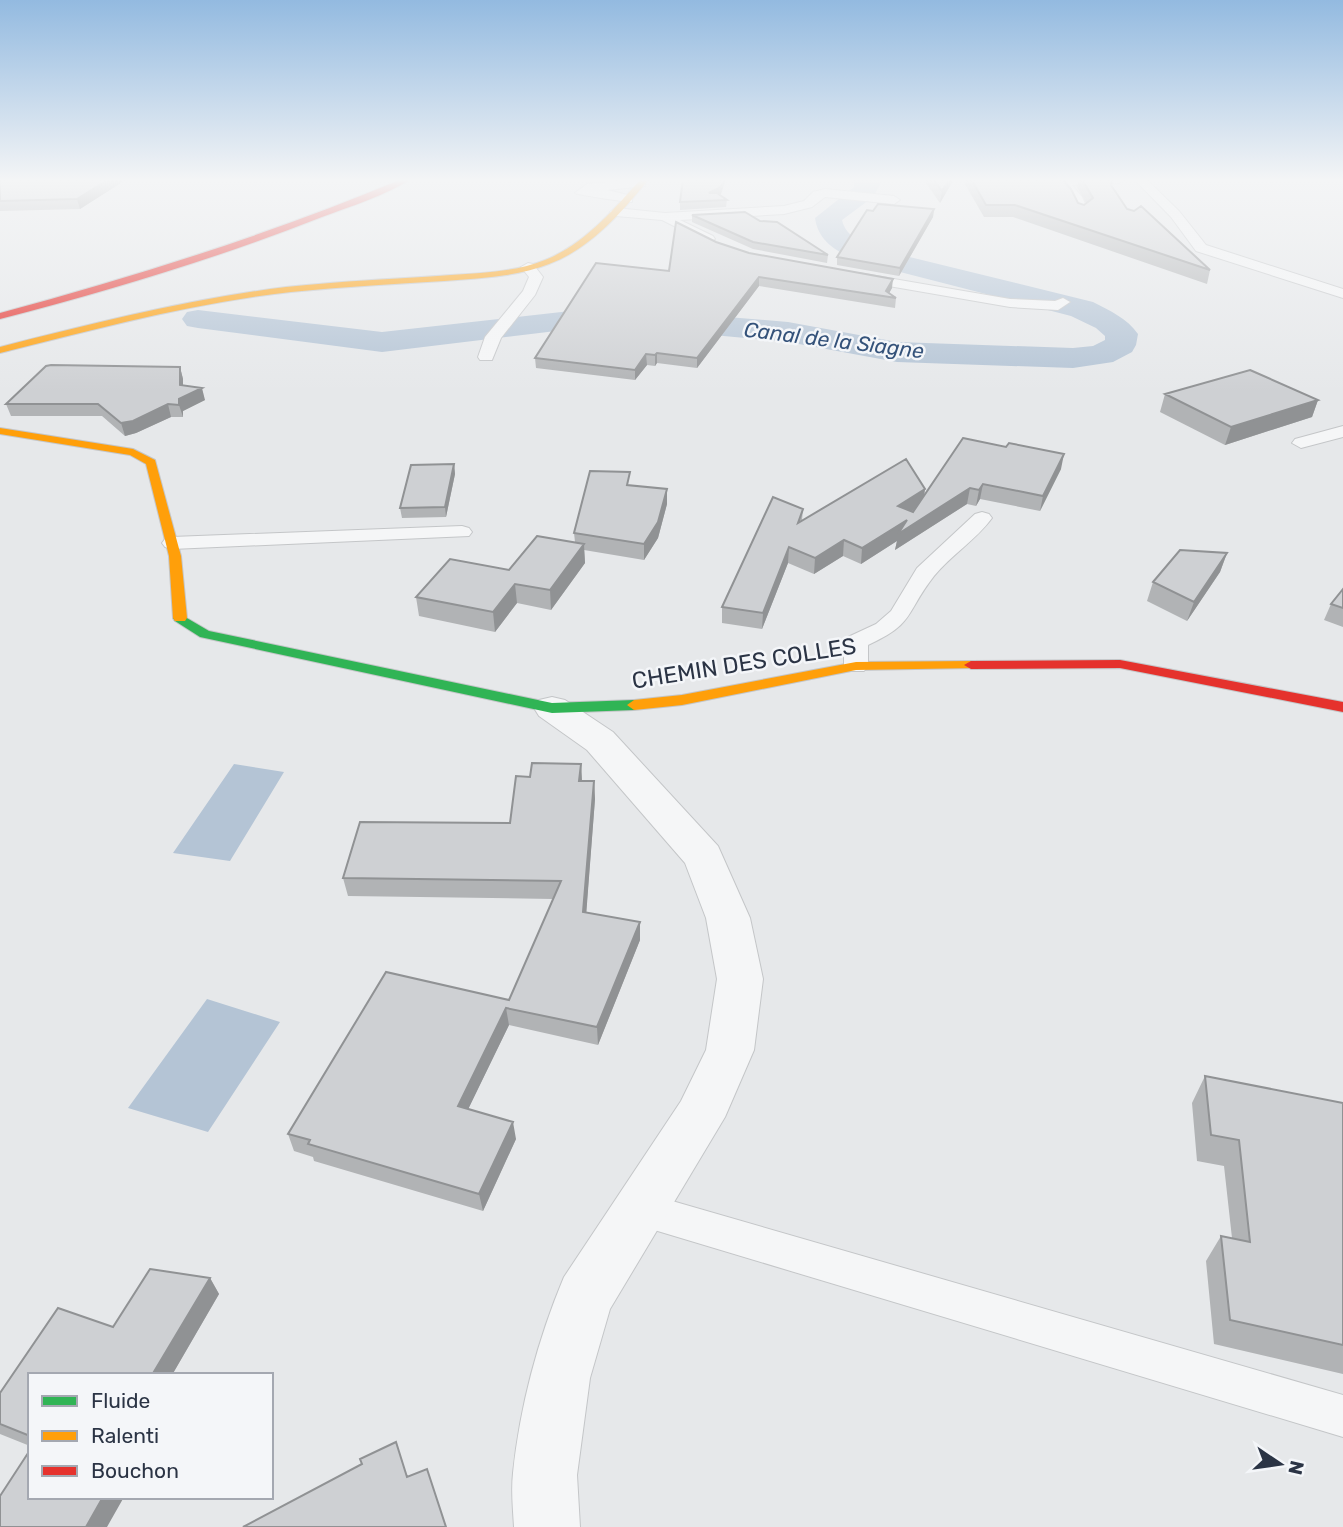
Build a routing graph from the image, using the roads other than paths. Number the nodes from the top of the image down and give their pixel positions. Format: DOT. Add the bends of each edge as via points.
graph roads {
  1 [pos="173,250"];
  2 [pos="177,250"];
  3 [pos="226,250"];
  4 [pos="571,250"];
  5 [pos="1208,250"];
  6 [pos="150,256"];
  7 [pos="528,267"];
  8 [pos="846,275"];
  9 [pos="1343,294"];
  10 [pos="0,300"];
  11 [pos="1060,304"];
  12 [pos="0,316"];
  13 [pos="496,332"];
  14 [pos="0,351"];
  15 [pos="486,357"];
  16 [pos="0,431"];
  17 [pos="1343,431"];
  18 [pos="1301,443"];
  19 [pos="982,518"];
  20 [pos="462,532"];
  21 [pos="172,543"];
  22 [pos="856,666"];
  23 [pos="1343,707"];
  24 [pos="552,708"];
  25 [pos="641,1209"];
  26 [pos="1343,1416"];
  27 [pos="547,1527"];
  1 -- 6 [label="main road"];
  2 -- 10 [label="main road"];
  3 -- 12 [label="main road"];
  4 -- 7 [label="main road"];
  5 -- 9 [label="lane"];
  7 -- 13 [label="lane" via="536,277 530,292"];
  7 -- 14 [label="main road" via="216,300"];
  8 -- 11 [label="lane" via="1010,303"];
  13 -- 15 [label="lane"];
  16 -- 21 [label="main road, CHEMIN DES COLLES" via="133,452 151,463"];
  17 -- 18 [label="lane"];
  19 -- 22 [label="lane" via="925,573 900,615 884,629 856,642"];
  20 -- 21 [label="lane"];
  21 -- 24 [label="main road, CHEMIN DES COLLES" via="179,617 205,634"];
  22 -- 23 [label="main road, CHEMIN DES COLLES" via="1120,664"];
  22 -- 24 [label="main road, CHEMIN DES COLLES" via="682,700"];
  24 -- 25 [label="street" via="600,741 703,857 728,918 740,979 730,1050 699,1117"];
  25 -- 26 [label="lane"];
  25 -- 27 [label="street" via="584,1297 560,1378 545,1475"];
}
